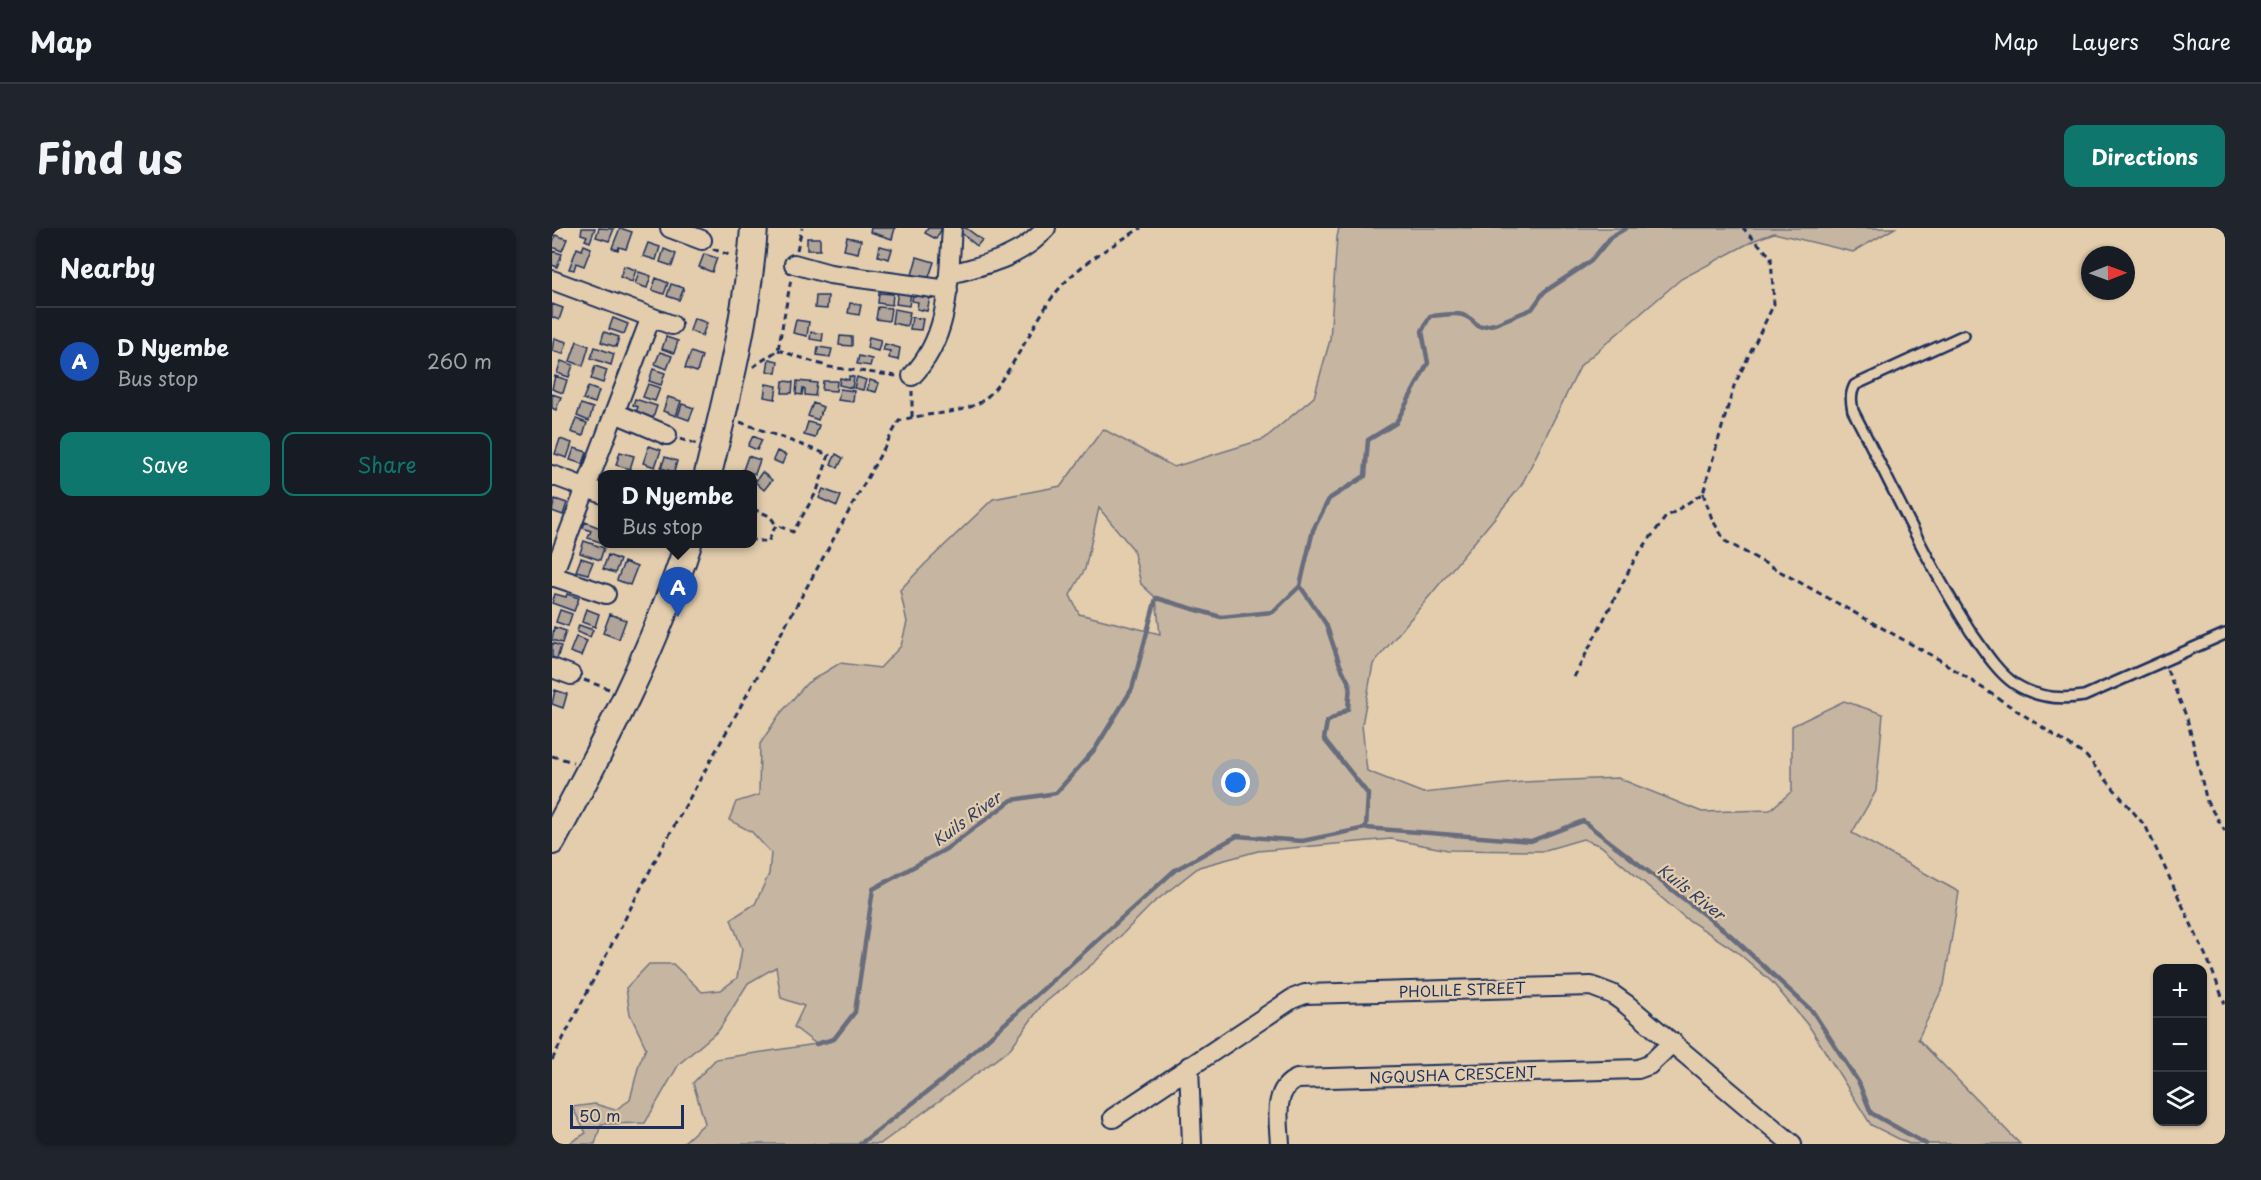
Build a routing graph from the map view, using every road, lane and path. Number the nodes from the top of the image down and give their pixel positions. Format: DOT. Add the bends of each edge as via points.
graph roads {
  1 [pos="670,228"];
  2 [pos="754,228"];
  3 [pos="802,228"];
  4 [pos="952,228"];
  5 [pos="1046,228"];
  6 [pos="1141,228"];
  7 [pos="1743,228"];
  8 [pos="702,240"];
  9 [pos="736,257"];
  10 [pos="794,264"];
  11 [pos="552,279"];
  12 [pos="949,282"];
  13 [pos="651,317"];
  14 [pos="672,325"];
  15 [pos="1964,335"];
  16 [pos="778,350"];
  17 [pos="745,368"];
  18 [pos="888,376"];
  19 [pos="912,376"];
  20 [pos="615,412"];
  21 [pos="912,417"];
  22 [pos="732,419"];
  23 [pos="667,435"];
  24 [pos="600,470"];
  25 [pos="709,470"];
  26 [pos="552,476"];
  27 [pos="595,491"];
  28 [pos="1703,493"];
  29 [pos="757,511"];
  30 [pos="776,525"];
  31 [pos="757,541"];
  32 [pos="686,548"];
  33 [pos="552,577"];
  34 [pos="606,594"];
  35 [pos="2225,634"];
  36 [pos="2163,661"];
  37 [pos="552,668"];
  38 [pos="571,675"];
  39 [pos="1574,678"];
  40 [pos="614,691"];
  41 [pos="552,756"];
  42 [pos="575,762"];
  43 [pos="2225,831"];
  44 [pos="552,841"];
  45 [pos="2225,1004"];
  46 [pos="1673,1042"];
  47 [pos="552,1060"];
  48 [pos="1189,1066"];
  49 [pos="1113,1118"];
  50 [pos="1192,1144"];
  51 [pos="1280,1144"];
  52 [pos="1792,1144"];
  1 -- 8 [label="street"];
  2 -- 25 [label="main road" via="734,367"];
  3 -- 10 [label="path"];
  4 -- 12 [label="street"];
  5 -- 12 [label="street" via="1022,249"];
  6 -- 21 [label="path" via="1082,265 1055,294 998,385 980,402 964,409"];
  7 -- 28 [label="path" via="1771,257 1774,304 1734,386"];
  8 -- 9 [label="path" via="715,250"];
  10 -- 12 [label="street" via="831,274"];
  10 -- 16 [label="path"];
  11 -- 13 [label="street"];
  12 -- 19 [label="street" via="933,349"];
  13 -- 14 [label="street"];
  13 -- 20 [label="street"];
  15 -- 36 [label="lane" via="1855,385 1852,391 1853,411 1946,591 1998,667 2014,683 2045,697 2084,696"];
  16 -- 17 [label="path" via="754,367"];
  16 -- 18 [label="path" via="829,367"];
  19 -- 21 [label="path"];
  20 -- 23 [label="street"];
  20 -- 24 [label="street"];
  21 -- 47 [label="path" via="899,421 831,540 658,855"];
  22 -- 30 [label="path" via="829,454 817,491 793,532"];
  26 -- 27 [label="street"];
  27 -- 33 [label="street"];
  28 -- 39 [label="path" via="1665,518 1635,557"];
  28 -- 45 [label="path" via="1725,541 1940,660 2086,756 2146,827"];
  29 -- 30 [label="path" via="770,516"];
  30 -- 31 [label="path" via="768,542"];
  32 -- 44 [label="main road" via="634,681"];
  33 -- 34 [label="street"];
  35 -- 36 [label="lane"];
  36 -- 43 [label="path" via="2187,718 2207,802"];
  37 -- 38 [label="street"];
  38 -- 40 [label="path"];
  41 -- 42 [label="path"];
  46 -- 48 [label="street, PHOLILE STREET" via="1612,994 1591,986 1312,993 1292,999"];
  46 -- 51 [label="street, NGQUSHA CRESCENT" via="1649,1065 1638,1069 1297,1079 1286,1085 1281,1095"];
  46 -- 52 [label="street, PHOLILE STREET"];
  48 -- 49 [label="street, PHOLILE STREET"];
  48 -- 50 [label="street"];
}
